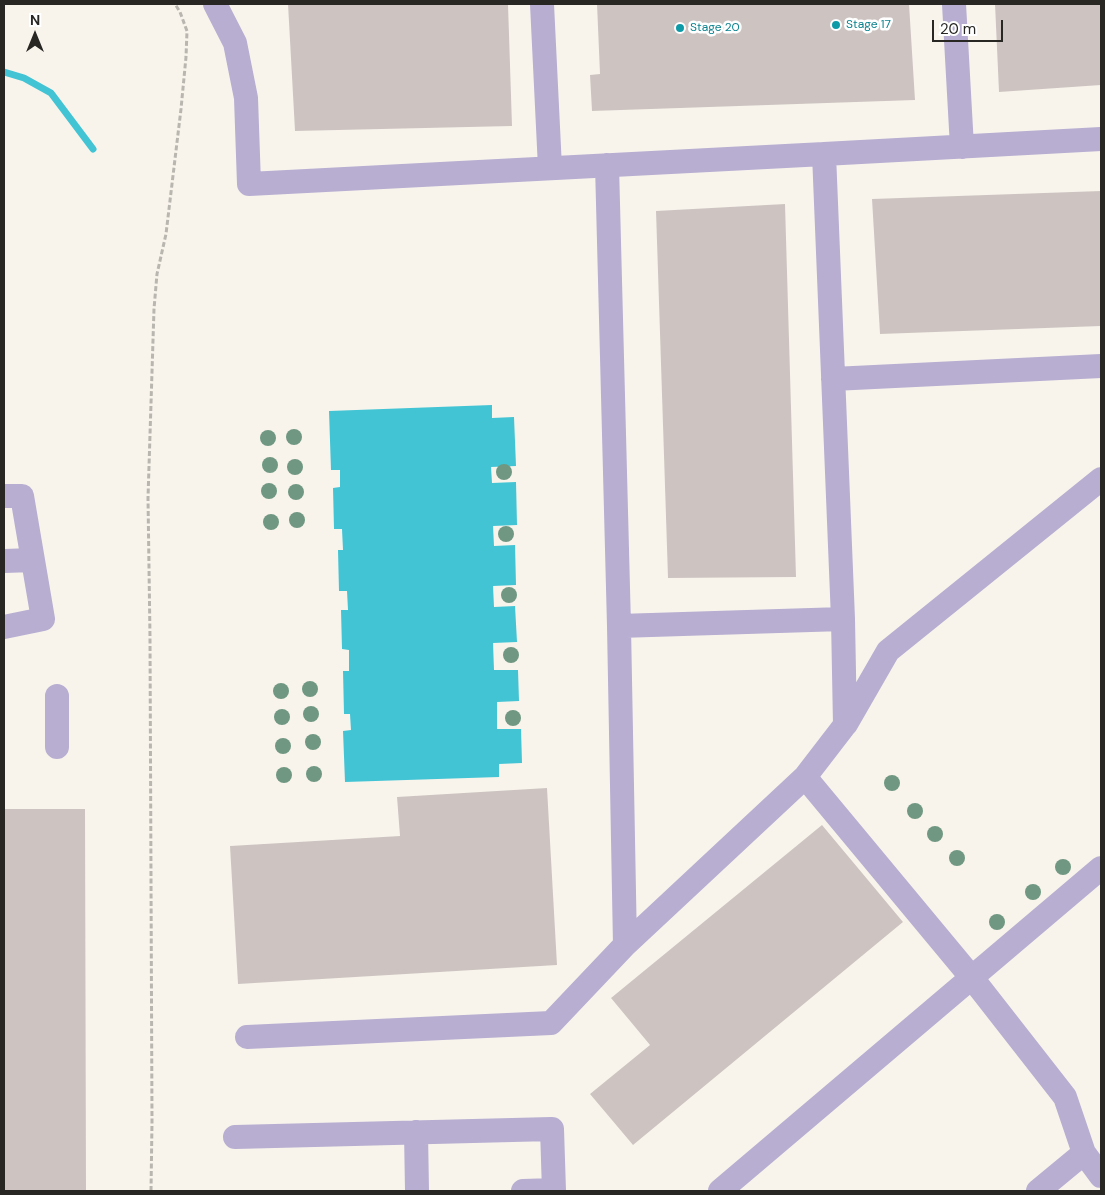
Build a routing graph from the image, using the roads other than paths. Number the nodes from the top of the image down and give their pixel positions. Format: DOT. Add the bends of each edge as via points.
graph roads {
  1 [pos="215,4"];
  2 [pos="542,4"];
  3 [pos="954,4"];
  4 [pos="1101,139"];
  5 [pos="962,147"];
  6 [pos="824,154"];
  7 [pos="607,165"];
  8 [pos="550,168"];
  9 [pos="1101,366"];
  10 [pos="833,379"];
  11 [pos="1101,479"];
  12 [pos="4,496"];
  13 [pos="33,560"];
  14 [pos="4,561"];
  15 [pos="844,619"];
  16 [pos="619,626"];
  17 [pos="4,627"];
  18 [pos="57,696"];
  19 [pos="845,726"];
  20 [pos="57,747"];
  21 [pos="805,777"];
  22 [pos="1101,868"];
  23 [pos="624,945"];
  24 [pos="972,978"];
  25 [pos="247,1037"];
  26 [pos="416,1132"];
  27 [pos="235,1137"];
  28 [pos="1084,1153"];
  29 [pos="1101,1176"];
  30 [pos="417,1191"];
  31 [pos="523,1191"];
  32 [pos="554,1191"];
  33 [pos="720,1191"];
  34 [pos="1038,1191"];
  1 -- 8 [label="lane" via="235,43 246,98 249,184"];
  2 -- 8 [label="lane"];
  3 -- 5 [label="lane"];
  4 -- 5 [label="lane"];
  5 -- 6 [label="lane"];
  6 -- 7 [label="lane"];
  6 -- 10 [label="lane"];
  7 -- 8 [label="lane"];
  7 -- 16 [label="lane"];
  9 -- 10 [label="lane"];
  10 -- 15 [label="lane"];
  11 -- 19 [label="lane" via="888,651"];
  12 -- 13 [label="lane" via="22,496"];
  13 -- 14 [label="lane"];
  13 -- 17 [label="lane" via="43,619"];
  15 -- 16 [label="lane"];
  15 -- 19 [label="lane"];
  16 -- 23 [label="lane"];
  18 -- 20 [label="lane"];
  19 -- 21 [label="lane"];
  21 -- 23 [label="lane"];
  21 -- 24 [label="lane"];
  22 -- 24 [label="lane"];
  23 -- 25 [label="lane" via="551,1023"];
  24 -- 28 [label="lane" via="1065,1097"];
  24 -- 33 [label="lane"];
  26 -- 27 [label="lane"];
  26 -- 30 [label="lane"];
  26 -- 32 [label="lane" via="552,1129"];
  28 -- 29 [label="lane"];
  28 -- 34 [label="lane"];
  31 -- 32 [label="lane"];
}
